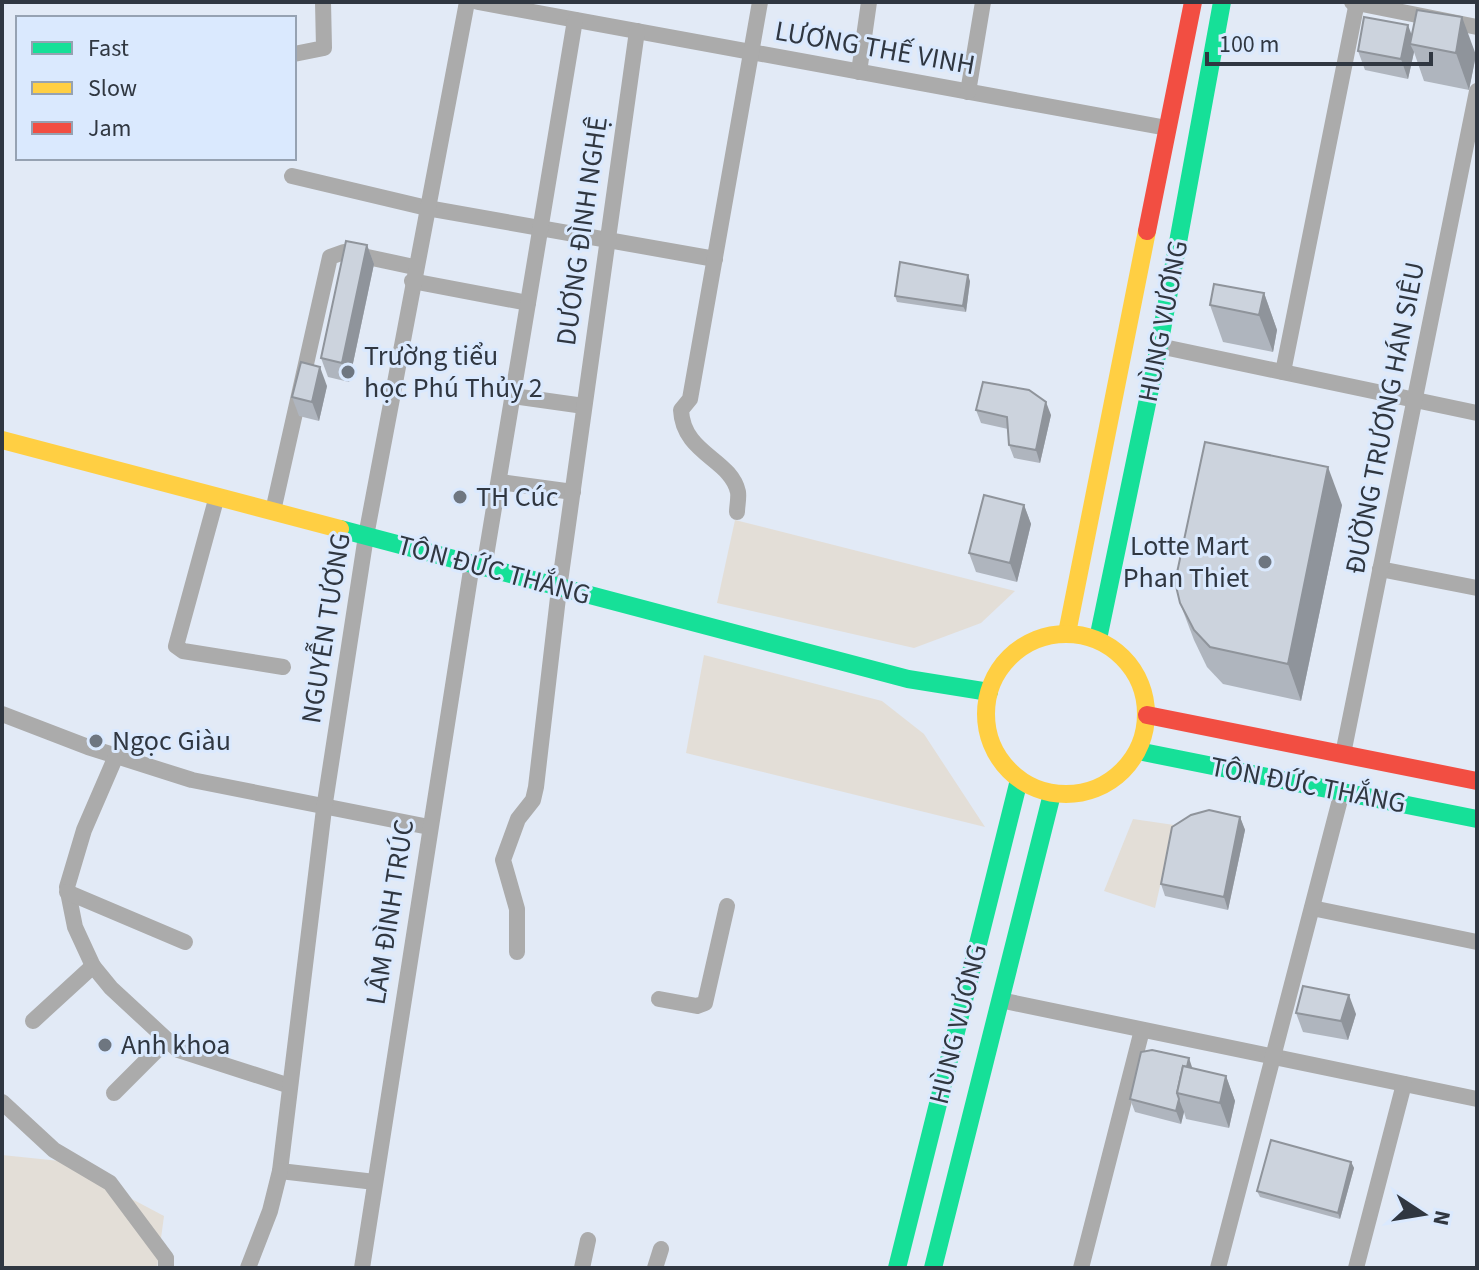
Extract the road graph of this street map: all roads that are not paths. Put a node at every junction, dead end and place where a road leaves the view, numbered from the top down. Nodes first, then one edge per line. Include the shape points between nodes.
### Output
1 (323, 2) edge
2 (467, 2) edge
3 (478, 2) edge
4 (760, 2) edge
5 (869, 2) edge
6 (983, 2) edge
7 (1193, 2) edge
8 (1222, 2) edge
9 (1356, 2) edge
10 (575, 20) junction
11 (1477, 27) edge
12 (637, 31) junction
13 (751, 52) junction
14 (296, 54) edge
15 (859, 72) junction
16 (1477, 91) edge
17 (968, 92) junction
18 (1167, 128) junction
19 (292, 176) dead end
20 (427, 208) junction
21 (541, 228) junction
22 (606, 241) junction
23 (715, 259) junction
24 (413, 274) junction
25 (528, 303) junction
26 (1159, 346) junction
27 (1283, 372) junction
28 (513, 396) junction
29 (1415, 400) junction
30 (584, 406) junction
31 (1477, 413) edge
32 (2, 440) edge
33 (500, 482) junction
34 (573, 492) junction
35 (217, 496) junction
36 (273, 511) junction
37 (737, 512) dead end
38 (366, 536) junction
39 (478, 566) junction
40 (1380, 569) junction
41 (1477, 588) edge
42 (559, 589) junction
43 (1067, 633) junction
44 (1098, 639) junction
45 (283, 667) dead end
46 (989, 692) junction
47 (2, 714) edge
48 (1147, 715) junction
49 (1138, 751) junction
50 (1343, 754) junction
51 (116, 756) junction
52 (1019, 780) junction
53 (1477, 781) edge
54 (1342, 792) junction
55 (1052, 794) junction
56 (324, 809) junction
57 (1477, 819) edge
58 (429, 827) junction
59 (67, 892) junction
60 (727, 906) dead end
61 (1312, 908) junction
62 (185, 942) dead end
63 (1477, 942) edge
64 (517, 952) dead end
65 (93, 966) junction
66 (659, 999) dead end
67 (1000, 1000) junction
68 (33, 1021) dead end
69 (1142, 1030) junction
70 (166, 1041) junction
71 (1273, 1056) junction
72 (1404, 1084) junction
73 (290, 1086) junction
74 (114, 1093) dead end
75 (1477, 1099) edge
76 (2, 1102) edge
77 (280, 1171) junction
78 (375, 1182) junction
79 (588, 1240) dead end
80 (661, 1249) dead end
81 (166, 1268) edge
82 (248, 1268) edge
83 (362, 1268) edge
84 (582, 1268) edge
85 (655, 1268) edge
86 (897, 1268) edge
87 (933, 1268) edge
88 (1081, 1268) edge
89 (1218, 1268) edge
90 (1356, 1268) edge

1 - 14 street via 324,48
2 - 20 street, NGUYỄN TƯƠNG
3 - 10 street, LƯƠNG THẾ VINH
4 - 13 street
5 - 15 street
6 - 17 street
7 - 18 main road, HÙNG VƯƠNG
8 - 26 main road, HÙNG VƯƠNG
9 - 11 street
9 - 27 street
10 - 12 street, LƯƠNG THẾ VINH
10 - 21 street, LÂM ĐÌNH TRÚC
12 - 13 street, LƯƠNG THẾ VINH
12 - 22 street, DƯƠNG ĐÌNH NGHỆ
13 - 15 street, LƯƠNG THẾ VINH
13 - 23 street
15 - 17 street, LƯƠNG THẾ VINH
16 - 29 street, ĐƯỜNG TRƯƠNG HÁN SIÊU
17 - 18 street, LƯƠNG THẾ VINH
18 - 43 main road, HÙNG VƯƠNG
19 - 20 street
20 - 21 street
20 - 24 street, NGUYỄN TƯƠNG
21 - 22 street
21 - 25 street, LÂM ĐÌNH TRÚC
22 - 23 street
22 - 30 street, DƯƠNG ĐÌNH NGHỆ
23 - 37 street via 681,423 738,491
24 - 25 street
24 - 36 street via 344,252 330,257
24 - 38 street, NGUYỄN TƯƠNG
25 - 28 street, LÂM ĐÌNH TRÚC
26 - 27 street
26 - 44 main road, HÙNG VƯƠNG
27 - 29 street
28 - 30 street
28 - 33 street, LÂM ĐÌNH TRÚC
29 - 31 street
29 - 40 street, ĐƯỜNG TRƯƠNG HÁN SIÊU
30 - 34 street, DƯƠNG ĐÌNH NGHỆ
32 - 35 main road, TÔN ĐỨC THẮNG
33 - 34 street
33 - 39 street, LÂM ĐÌNH TRÚC
34 - 42 street, DƯƠNG ĐÌNH NGHỆ
35 - 36 main road, TÔN ĐỨC THẮNG
35 - 45 street via 176,646
36 - 38 main road, TÔN ĐỨC THẮNG
38 - 39 main road, TÔN ĐỨC THẮNG
38 - 56 street, NGUYỄN TƯƠNG
39 - 42 main road, TÔN ĐỨC THẮNG
39 - 58 street, LÂM ĐÌNH TRÚC
40 - 41 street
40 - 50 street, ĐƯỜNG TRƯƠNG HÁN SIÊU
42 - 46 main road, TÔN ĐỨC THẮNG via 908,679
42 - 64 street, DƯƠNG ĐÌNH NGHỆ via 536,787 503,860 517,909
43 - 44 main road
43 - 46 main road via 1041,637 1018,649 1000,668
44 - 48 main road via 1134,670
46 - 52 main road via 990,741
47 - 51 street
48 - 49 main road
48 - 50 main road, TÔN ĐỨC THẮNG
49 - 54 main road, TÔN ĐỨC THẮNG
49 - 55 main road via 1127,768 1102,786 1073,795
50 - 53 main road, TÔN ĐỨC THẮNG
51 - 56 street via 192,780
51 - 59 street via 84,830
52 - 55 main road
52 - 86 main road, HÙNG VƯƠNG
54 - 57 main road, TÔN ĐỨC THẮNG
54 - 61 street
55 - 67 main road, HÙNG VƯƠNG
56 - 58 street
56 - 73 street, NGUYỄN TƯƠNG
58 - 78 street, LÂM ĐÌNH TRÚC
59 - 62 street
59 - 65 street via 75,927
60 - 66 street via 705,1003
61 - 63 street
61 - 71 street
65 - 68 street
65 - 70 street
67 - 69 street
67 - 87 main road, HÙNG VƯƠNG
69 - 71 street
69 - 88 street
70 - 73 street via 191,1055
70 - 74 street
71 - 72 street
71 - 89 street
72 - 75 street
72 - 90 street
73 - 77 street, NGUYỄN TƯƠNG
76 - 81 street via 54,1150 110,1183 166,1258
77 - 78 street
77 - 82 street, NGUYỄN TƯƠNG
78 - 83 street, LÂM ĐÌNH TRÚC
79 - 84 street
80 - 85 street

